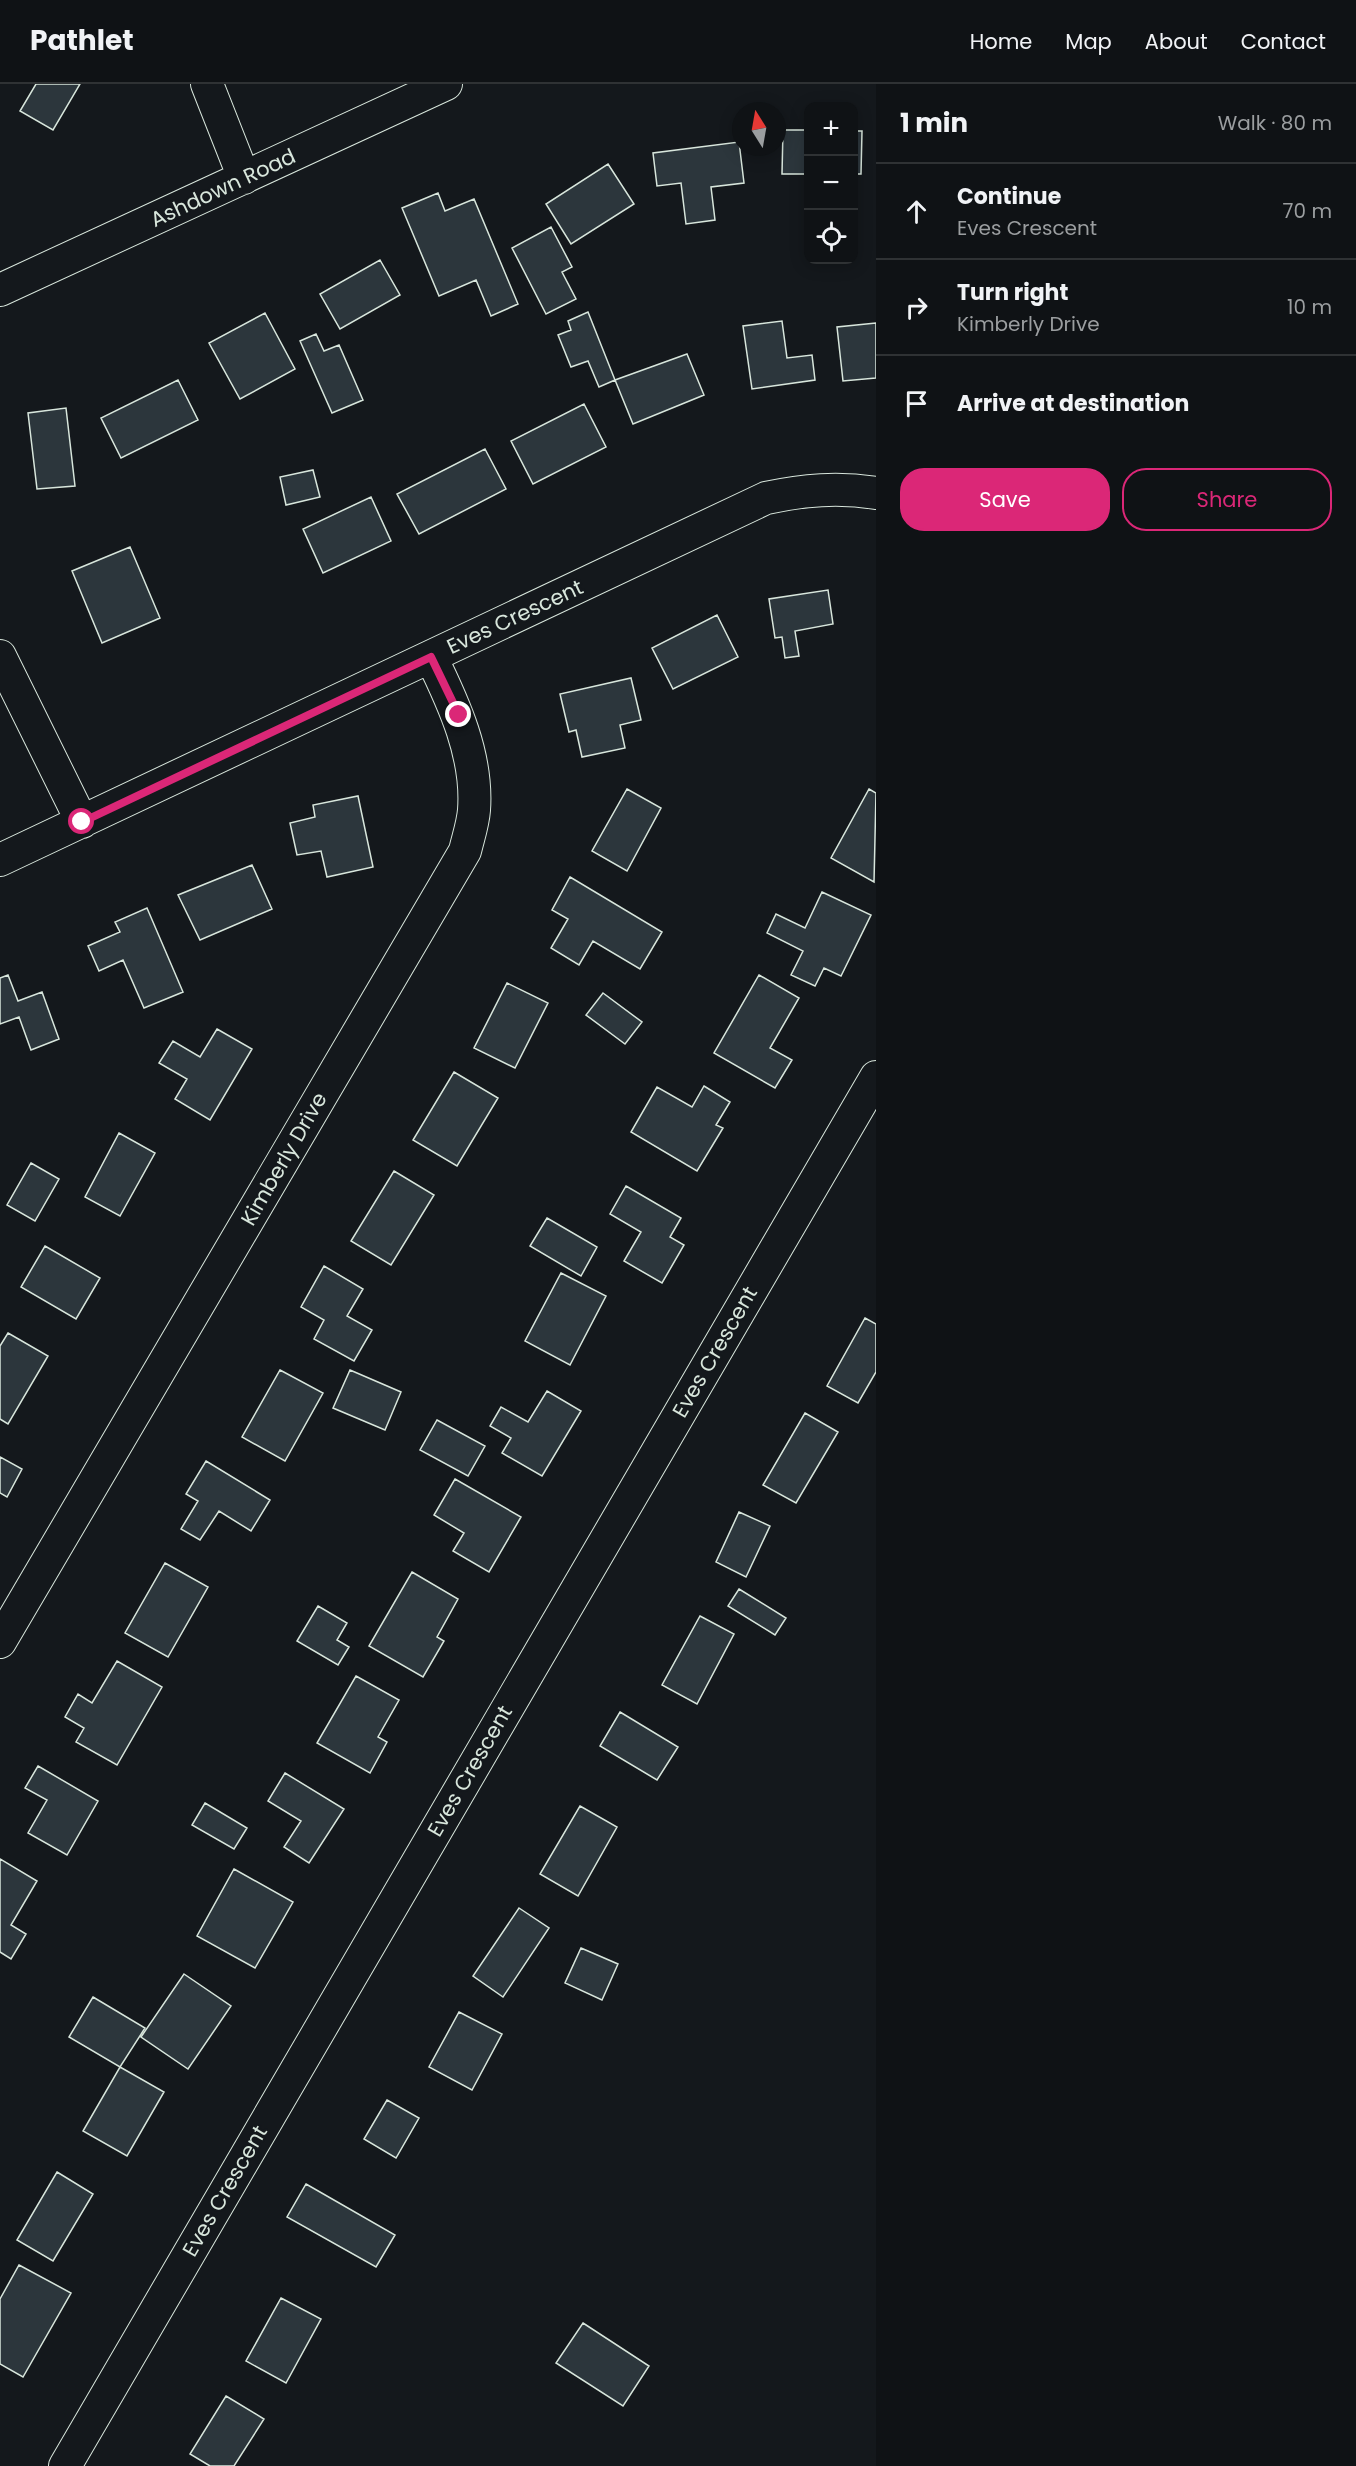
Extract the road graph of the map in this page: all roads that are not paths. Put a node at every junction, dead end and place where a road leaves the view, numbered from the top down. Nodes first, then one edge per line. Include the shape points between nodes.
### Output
1 (207, 84) edge
2 (446, 84) edge
3 (244, 178) junction
4 (0, 290) edge
5 (876, 493) edge
6 (0, 656) edge
7 (431, 657) junction
8 (82, 822) junction
9 (0, 860) edge
10 (876, 1077) edge
11 (0, 1642) edge
12 (65, 2466) edge

1 - 3 street
2 - 3 street, Ashdown Road
3 - 4 street, Ashdown Road
5 - 7 street, Eves Crescent via 848,488 808,489 766,498
6 - 8 street
7 - 8 street, Eves Crescent
7 - 11 street, Kimberly Drive via 459,715 473,778 474,812 465,851
8 - 9 street, Eves Crescent
10 - 12 street, Eves Crescent

